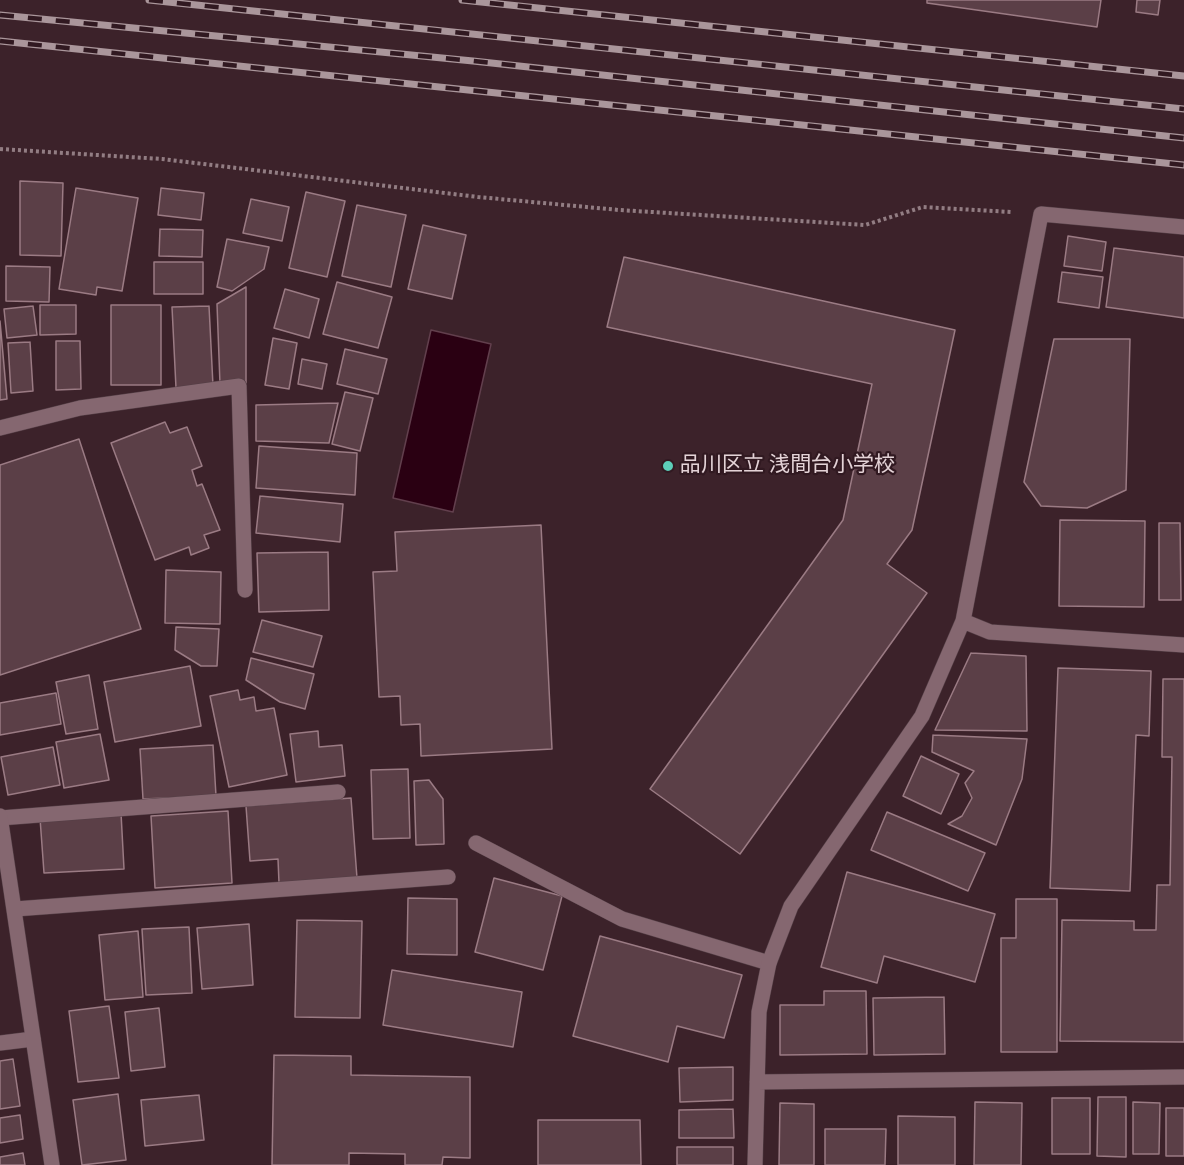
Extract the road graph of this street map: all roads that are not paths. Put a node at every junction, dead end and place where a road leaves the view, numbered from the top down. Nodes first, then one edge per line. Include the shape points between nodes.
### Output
1 (1184, 227) edge
2 (0, 428) edge
3 (245, 590) dead end
4 (963, 621) junction
5 (1184, 645) edge
6 (338, 792) dead end
7 (0, 817) edge
8 (476, 843) dead end
9 (448, 877) dead end
10 (15, 909) junction
11 (769, 963) junction
12 (33, 1039) junction
13 (0, 1043) edge
14 (1184, 1077) edge
15 (757, 1082) junction
16 (52, 1165) edge
17 (755, 1165) edge

1 - 4 street via 1041,214
2 - 3 street via 80,408 239,386
4 - 5 street via 990,632
4 - 11 street via 922,716 791,906
6 - 7 street
7 - 10 street
8 - 11 street via 622,919
9 - 10 street
10 - 12 street
11 - 15 street via 759,1012
12 - 13 street
12 - 16 street
14 - 15 street
15 - 17 street

